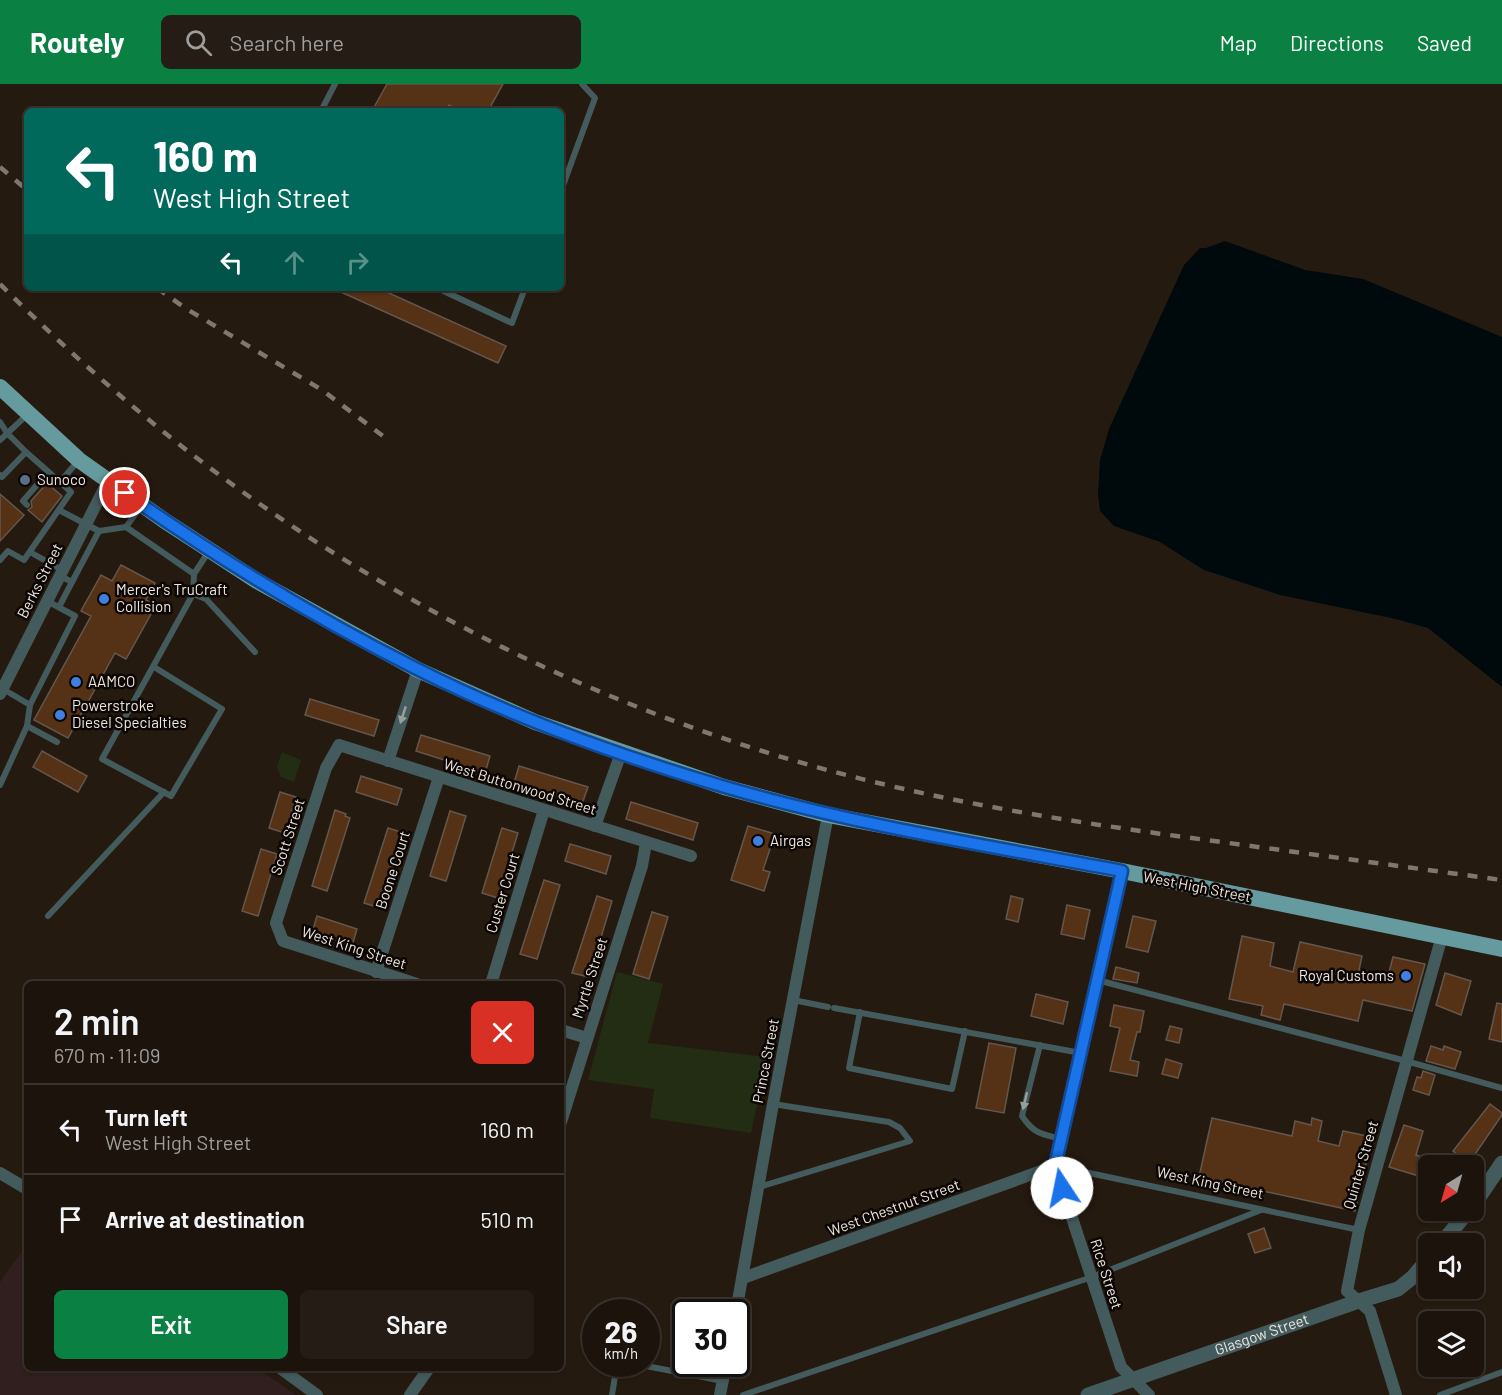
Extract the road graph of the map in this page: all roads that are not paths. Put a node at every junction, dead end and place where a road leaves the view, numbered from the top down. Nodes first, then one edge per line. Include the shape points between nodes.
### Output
1 (335, 84) edge
2 (582, 84) edge
3 (323, 108) edge
4 (564, 183) edge
5 (444, 291) edge
6 (524, 291) edge
7 (2, 394) edge
8 (28, 413) junction
9 (0, 422) edge
10 (7, 433) junction
11 (0, 440) edge
12 (26, 452) junction
13 (79, 460) junction
14 (48, 472) junction
15 (0, 475) edge
16 (108, 481) junction
17 (60, 482) junction
18 (27, 505) dead end
19 (142, 505) junction
20 (56, 511) junction
21 (86, 525) junction
22 (126, 527) junction
23 (99, 531) junction
24 (210, 551) junction
25 (30, 552) junction
26 (0, 560) edge
27 (61, 573) junction
28 (194, 574) junction
29 (72, 582) junction
30 (193, 594) junction
31 (47, 601) junction
32 (59, 607) junction
33 (255, 652) dead end
34 (154, 667) junction
35 (418, 670) junction
36 (1, 692) edge
37 (30, 705) junction
38 (27, 726) junction
39 (57, 742) dead end
40 (339, 745) joint
41 (621, 753) junction
42 (388, 761) junction
43 (439, 777) junction
44 (0, 786) edge
45 (165, 792) junction
46 (544, 810) junction
47 (828, 815) junction
48 (595, 826) junction
49 (646, 843) junction
50 (691, 856) dead end
51 (1122, 871) junction
52 (48, 916) dead end
53 (1442, 936) junction
54 (283, 941) joint
55 (1502, 949) edge
56 (376, 972) junction
57 (1097, 980) junction
58 (407, 981) edge
59 (492, 981) edge
60 (793, 1000) junction
61 (860, 1012) junction
62 (564, 1031) edge
63 (965, 1031) junction
64 (587, 1038) junction
65 (1040, 1045) junction
66 (1081, 1053) junction
67 (1407, 1061) junction
68 (1502, 1088) edge
69 (773, 1104) junction
70 (564, 1112) edge
71 (1061, 1139) junction
72 (1502, 1163) edge
73 (1055, 1166) junction
74 (0, 1173) edge
75 (24, 1187) edge
76 (759, 1187) junction
77 (1484, 1190) edge
78 (1261, 1209) junction
79 (1460, 1221) edge
80 (1359, 1230) junction
81 (1450, 1233) edge
82 (1418, 1271) edge
83 (1092, 1277) junction
84 (743, 1278) junction
85 (739, 1299) edge
86 (1359, 1301) junction
87 (660, 1369) edge
88 (284, 1371) edge
89 (427, 1371) edge
90 (1502, 1372) edge
91 (615, 1377) edge
92 (724, 1377) edge
93 (1132, 1379) junction
94 (723, 1381) junction
95 (317, 1395) edge
96 (410, 1395) edge
97 (612, 1395) edge
98 (720, 1395) edge
99 (743, 1395) edge
100 (1088, 1395) edge
101 (1149, 1395) edge
102 (1396, 1395) edge
103 (1440, 1395) edge

1 - 3 lane
2 - 4 lane via 595,98
5 - 6 lane via 512,322
7 - 8 main road, West High Street
8 - 10 lane
8 - 13 main road, West High Street
9 - 10 lane
10 - 11 lane
10 - 12 lane
12 - 14 lane
12 - 15 lane
13 - 16 main road, West High Street
13 - 17 lane
14 - 17 lane
14 - 18 lane via 33,494 23,501
16 - 19 main road, West High Street
16 - 21 street, Berks Street
17 - 20 lane via 71,492
19 - 22 lane
19 - 24 main road, West High Street
20 - 21 lane
20 - 25 lane
21 - 23 lane
21 - 27 street, Berks Street
22 - 23 lane
22 - 28 lane
23 - 29 lane
24 - 28 lane
24 - 35 main road, West High Street via 257,582
25 - 26 lane via 24,560 8,551
25 - 27 lane
27 - 29 lane
27 - 31 street, Berks Street
28 - 30 lane
29 - 32 lane
30 - 33 lane via 206,599
30 - 34 lane
31 - 32 lane
31 - 36 street, Berks Street
32 - 37 lane via 75,616
34 - 45 lane via 102,759
34 - 45 lane via 222,709 171,796
35 - 41 main road, West High Street via 535,722
35 -> 42 street
36 - 37 lane
37 - 38 lane
38 - 39 lane
38 - 44 lane
40 - 42 street, West Buttonwood Street
40 - 54 street, Scott Street via 326,768 276,923
41 - 47 main road, West High Street via 724,787
41 - 48 street
42 - 43 street, West Buttonwood Street
43 - 46 street, West Buttonwood Street
43 - 56 street, Boone Court
45 - 52 lane
46 - 48 street, West Buttonwood Street
46 - 59 street, Custer Court
47 - 51 main road, West High Street
47 - 60 street, Prince Street
48 - 49 street, West Buttonwood Street
49 - 50 street, West Buttonwood Street
49 - 64 street, Myrtle Street
51 - 53 main road, West High Street
51 - 57 street
53 - 55 main road, West High Street
53 - 67 street, Quinter Street
54 - 56 street, West King Street
56 - 58 street, West King Street
57 - 66 street
57 - 67 lane
60 - 61 lane
60 - 69 street, Prince Street
61 - 63 lane
61 - 63 lane via 849,1068 952,1089
62 - 64 street
63 - 65 lane
64 - 70 street, Myrtle Street
65 - 66 lane
65 -> 71 lane via 1022,1116 1038,1133
66 - 71 street
67 - 68 lane
67 - 80 street, Quinter Street
69 - 76 street, Prince Street
69 - 76 lane via 888,1122 900,1128 910,1141
71 - 73 street
72 - 77 street
73 - 78 lane, West King Street
73 - 83 street, Rice Street
73 - 84 street, West Chestnut Street
74 - 75 street
76 - 84 street, Prince Street
78 - 80 lane, West King Street
78 - 83 lane
79 - 81 street
80 - 86 street, Quinter Street via 1347,1291
82 - 86 street, Glasgow Street via 1398,1289
83 - 93 street, Rice Street via 1121,1367
83 - 99 lane
84 - 85 street, Prince Street
86 - 93 street, Glasgow Street
86 - 102 street, Quinter Street via 1370,1311
87 - 94 lane
88 - 95 street
89 - 96 street
90 - 103 lane
91 - 97 lane
92 - 94 street
93 - 100 street, Glasgow Street
93 - 101 street, Rice Street
94 - 98 street

